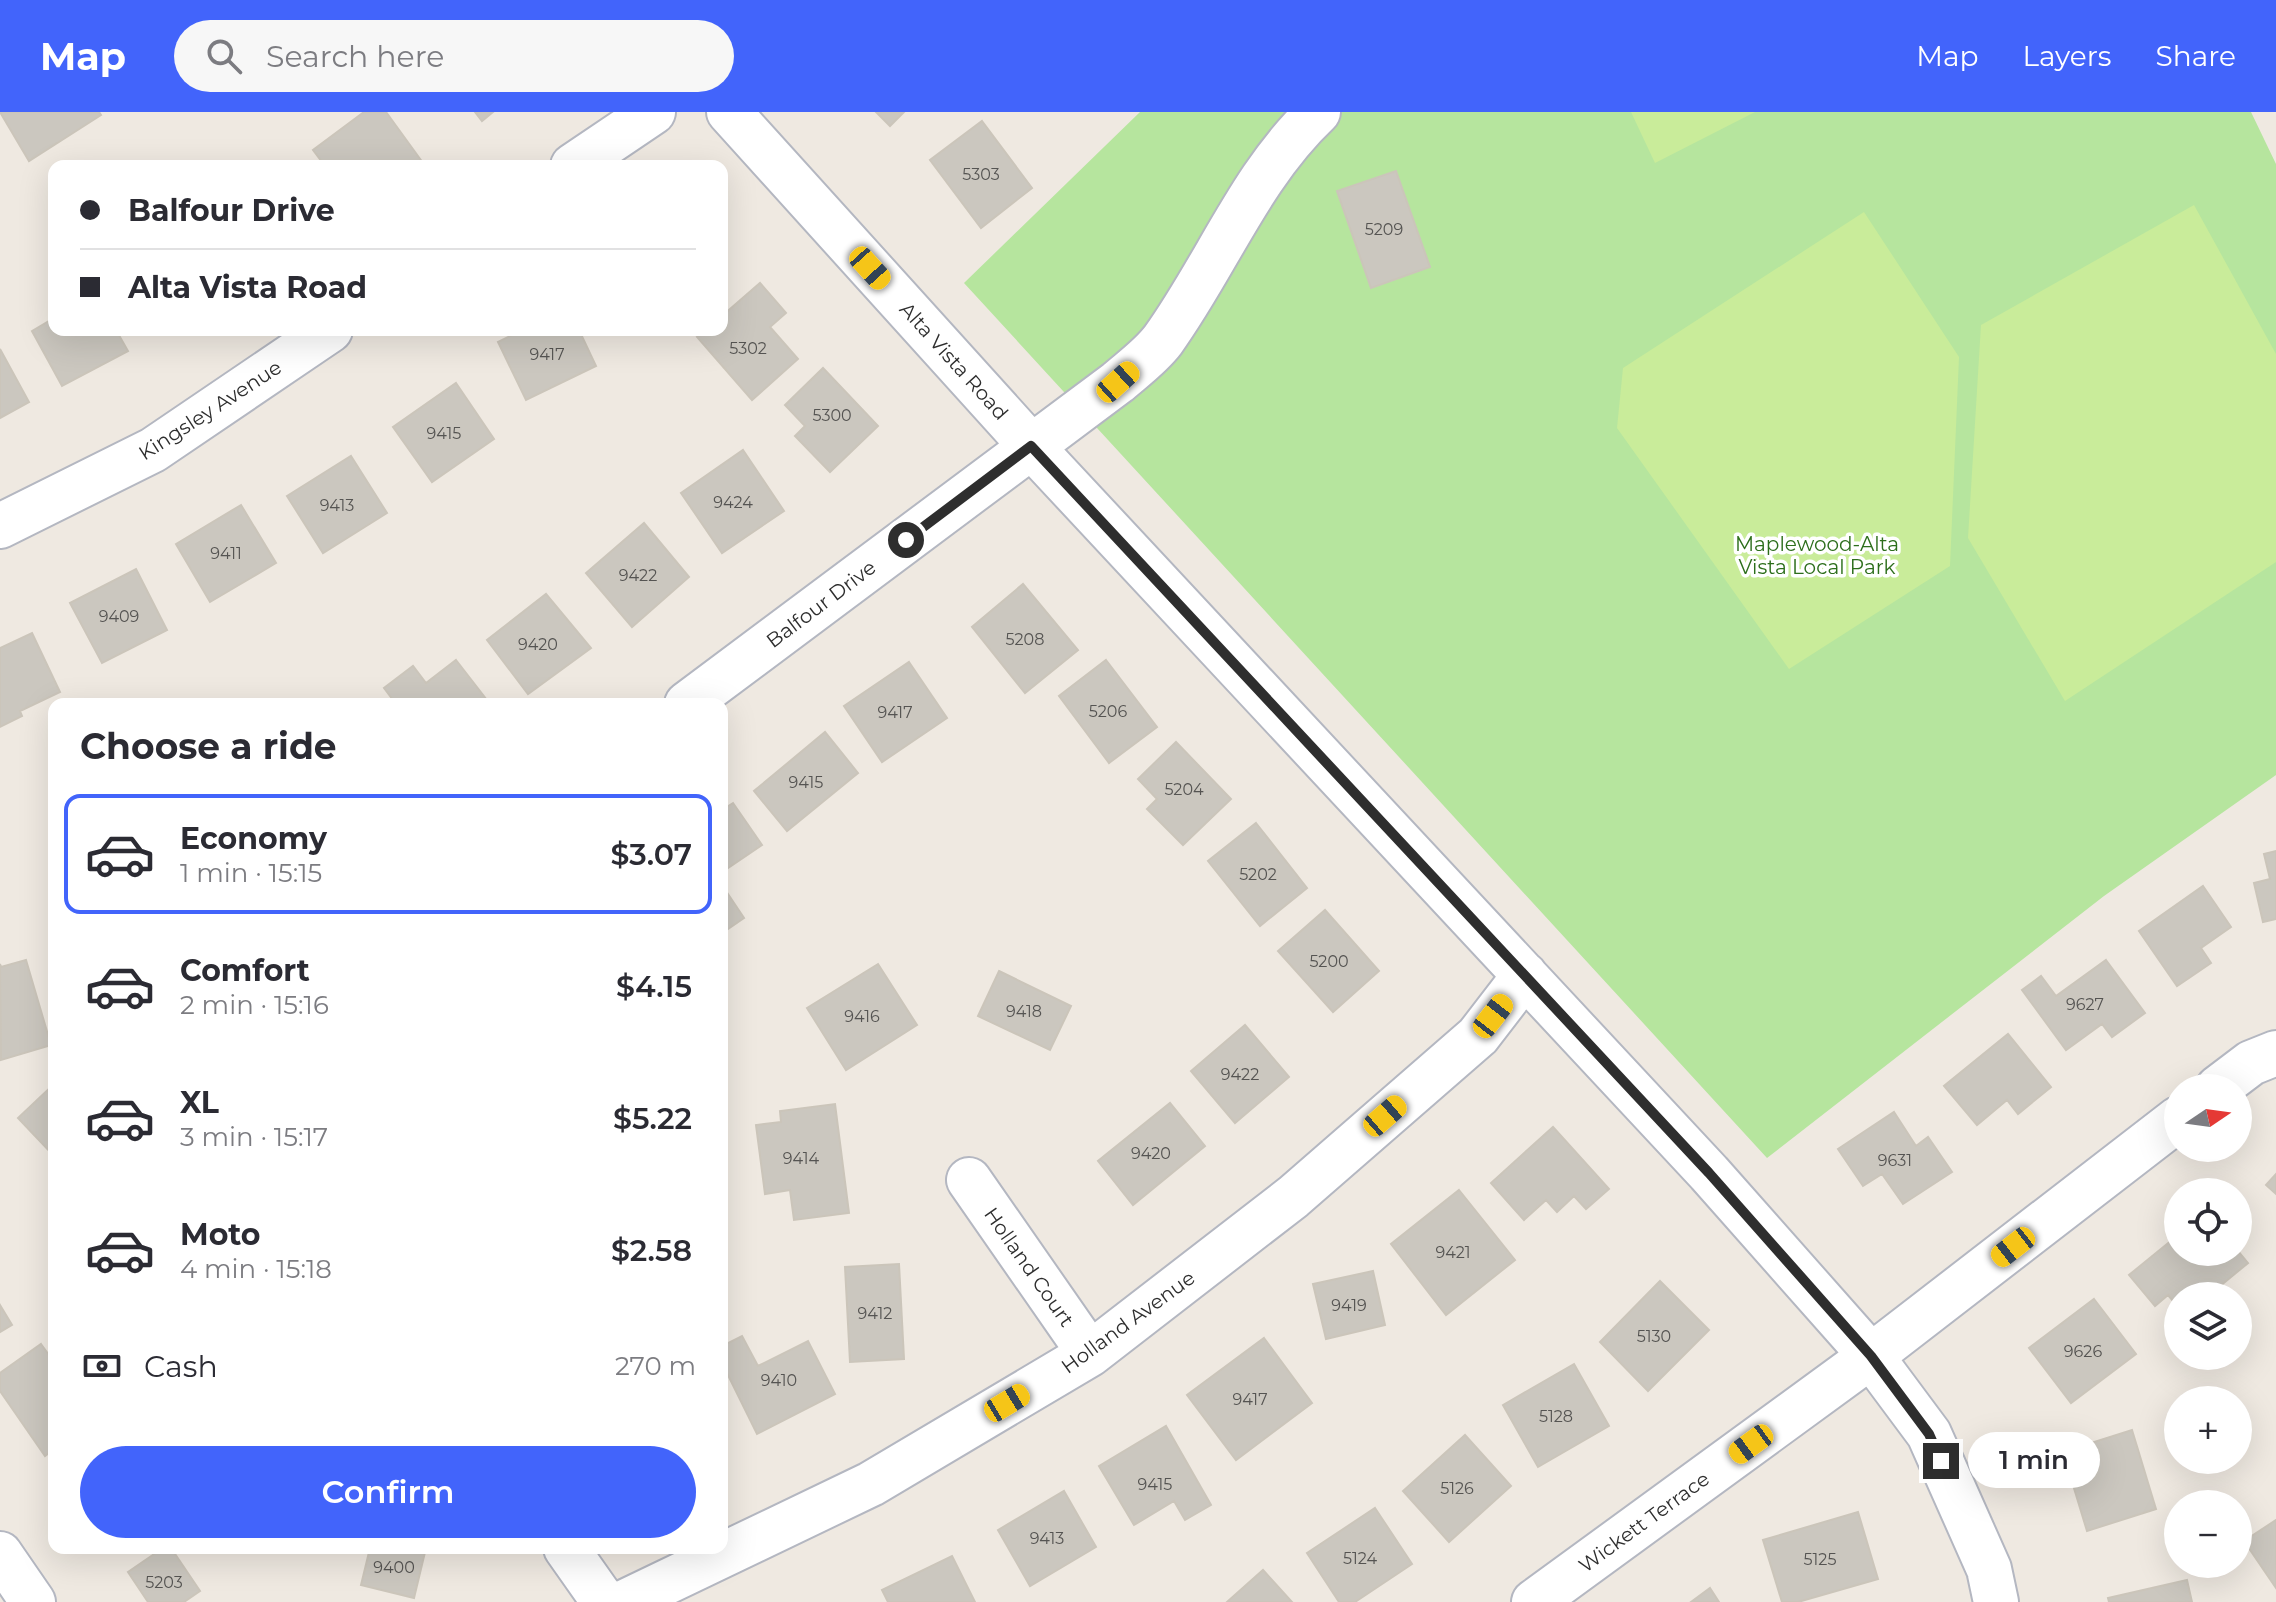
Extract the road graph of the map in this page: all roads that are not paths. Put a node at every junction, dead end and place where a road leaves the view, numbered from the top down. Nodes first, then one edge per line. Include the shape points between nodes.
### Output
1 (653, 112) edge
2 (729, 112) edge
3 (1318, 112) edge
4 (582, 160) edge
5 (321, 336) edge
6 (1031, 446) junction
7 (0, 526) edge
8 (695, 698) edge
9 (1525, 975) junction
10 (2276, 1053) edge
11 (2236, 1074) edge
12 (2164, 1130) edge
13 (969, 1180) dead end
14 (1090, 1354) junction
15 (1871, 1356) junction
16 (728, 1553) edge
17 (0, 1554) edge
18 (570, 1554) edge
19 (725, 1554) edge
20 (33, 1602) edge
21 (604, 1602) edge
22 (625, 1602) edge
23 (1534, 1602) edge
24 (1996, 1602) edge

1 - 4 street
2 - 6 street, Alta Vista Road
3 - 6 street, Balfour Drive via 1272,164 1161,342 1118,382
5 - 7 street, Kingsley Avenue via 153,450
6 - 8 street, Balfour Drive
6 - 9 street, Alta Vista Road
9 - 14 street, Holland Avenue via 1478,1036 1293,1197
9 - 15 street, Alta Vista Road
10 - 11 street
12 - 15 street, Wickett Terrace
13 - 14 street, Holland Court
14 - 16 street, Holland Avenue via 871,1484
15 - 23 street, Wickett Terrace
15 - 24 street, Alta Vista Road via 1929,1434 1989,1569
17 - 20 street
18 - 21 street
19 - 22 street, Holland Avenue

